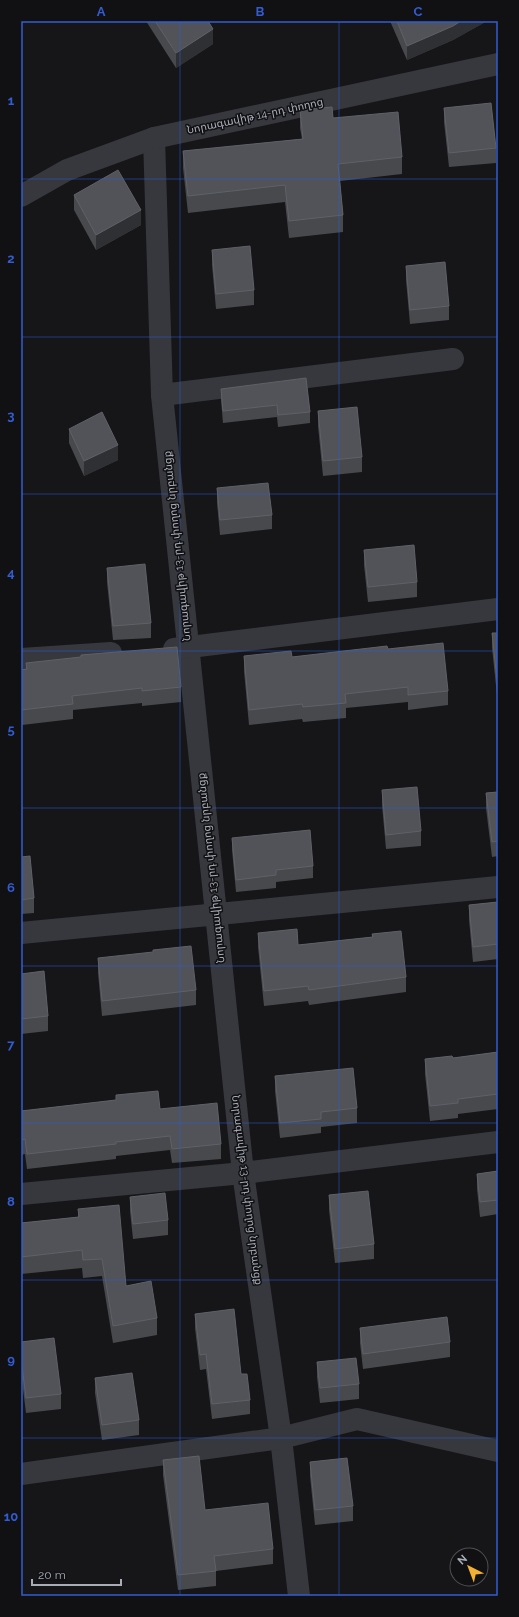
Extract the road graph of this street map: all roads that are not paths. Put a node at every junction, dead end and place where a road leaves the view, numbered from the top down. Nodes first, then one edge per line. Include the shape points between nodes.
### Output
1 (498, 64) edge
2 (154, 138) junction
3 (21, 196) edge
4 (453, 359) dead end
5 (162, 395) junction
6 (498, 609) edge
7 (188, 648) junction
8 (156, 650) edge
9 (132, 652) edge
10 (21, 659) edge
11 (498, 887) edge
12 (217, 915) junction
13 (21, 933) edge
14 (498, 1142) edge
15 (243, 1173) junction
16 (21, 1194) edge
17 (281, 1438) junction
18 (498, 1451) edge
19 (21, 1474) edge
20 (299, 1596) edge

1 - 2 street, Նորագավիթ 14-րդ փողոց
2 - 3 street, Նորագավիթ 14-րդ փողոց via 67,170
2 - 5 street, Նորագավիթ 13-րդ փողոց նրբանցք
4 - 5 street
5 - 7 street, Նորագավիթ 13-րդ փողոց նրբանցք
6 - 7 street
7 - 8 street
7 - 12 street, Նորագավիթ 13-րդ փողոց նրբանցք
9 - 10 street
11 - 12 street
12 - 13 street
12 - 15 street, Նորագավիթ 13-րդ փողոց նրբանցք
14 - 15 street
15 - 16 street
15 - 17 street, Նորագավիթ 13-րդ փողոց նրբանցք
17 - 18 street via 357,1418
17 - 19 street
17 - 20 street, Նորագավիթ 13-րդ փողոց նրբանցք

